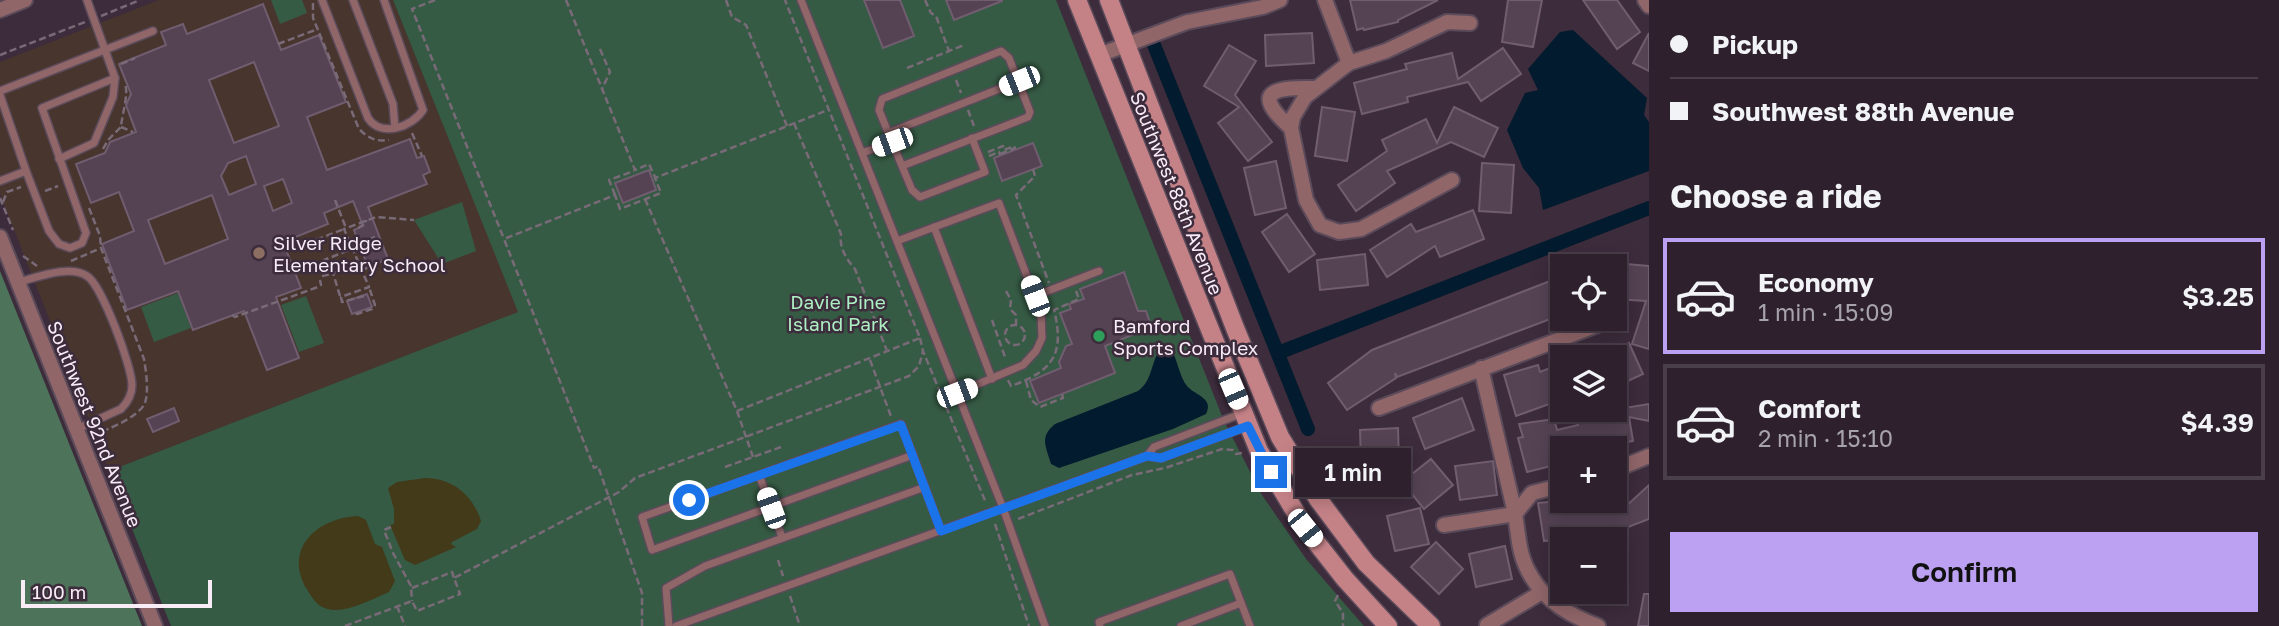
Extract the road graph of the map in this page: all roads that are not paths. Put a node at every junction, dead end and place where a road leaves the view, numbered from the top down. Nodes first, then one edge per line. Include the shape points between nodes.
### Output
1 (25, 0) edge
2 (87, 0) edge
3 (322, 0) edge
4 (353, 0) edge
5 (384, 0) edge
6 (801, 0) edge
7 (1077, 0) edge
8 (1110, 0) edge
9 (1280, 0) edge
10 (1325, 0) edge
11 (1645, 0) edge
12 (1649, 6) edge
13 (0, 10) edge
14 (1470, 23) dead end
15 (153, 31) dead end
16 (1127, 44) junction
17 (105, 51) junction
18 (1099, 55) junction
19 (1349, 63) junction
20 (115, 78) junction
21 (1019, 81) junction
22 (1315, 88) junction
23 (0, 93) edge
24 (395, 128) junction
25 (1291, 128) junction
26 (888, 133) junction
27 (972, 138) junction
28 (892, 142) junction
29 (862, 153) junction
30 (59, 159) junction
31 (902, 166) junction
32 (26, 171) junction
33 (1452, 180) dead end
34 (0, 181) edge
35 (934, 227) junction
36 (0, 237) edge
37 (897, 241) junction
38 (1099, 271) dead end
39 (18, 282) junction
40 (1035, 296) junction
41 (1581, 331) edge
42 (1481, 368) junction
43 (992, 379) junction
44 (957, 393) junction
45 (1379, 408) dead end
46 (1246, 419) junction
47 (76, 429) junction
48 (913, 455) junction
49 (1147, 456) junction
50 (1649, 456) edge
51 (1627, 465) edge
52 (759, 475) junction
53 (925, 487) junction
54 (1550, 488) edge
55 (771, 508) junction
56 (1003, 509) junction
57 (1515, 514) junction
58 (1444, 525) dead end
59 (941, 531) junction
60 (782, 537) junction
61 (1542, 592) junction
62 (1241, 603) junction
63 (1487, 625) edge
64 (155, 626) edge
65 (669, 626) edge
66 (676, 626) edge
67 (1045, 626) edge
68 (1100, 626) edge
69 (1181, 626) edge
70 (1250, 626) edge
71 (1388, 626) edge
72 (1431, 626) edge
73 (1598, 626) edge

1 - 13 street
2 - 17 lane
3 - 24 lane via 368,118 378,128
4 - 24 lane via 393,104
5 - 24 lane via 423,110 417,120
6 - 29 lane
7 - 18 main road, Southwest 88th Avenue
8 - 16 main road, Southwest 88th Avenue
9 - 16 street via 1187,22
10 - 19 street
11 - 12 street
14 - 19 street via 1447,22
15 - 17 lane
16 - 18 street
16 - 72 main road, Southwest 88th Avenue via 1275,425 1318,499 1366,563
17 - 20 lane
17 - 23 lane
18 - 46 main road, Southwest 88th Avenue
19 - 22 street
20 - 30 lane via 114,97 94,142
20 - 30 lane via 42,108
21 - 26 lane
21 - 26 lane via 1001,51 881,99 879,110
21 - 27 lane via 1028,117
22 - 25 street via 1298,106
22 - 25 street via 1286,87 1270,95 1274,111
23 - 32 lane
25 - 33 street via 1306,200 1320,225 1339,232 1361,229
26 - 28 lane
27 - 31 lane
27 - 31 lane via 985,172 920,197
28 - 29 lane
28 - 31 lane
29 - 37 lane
30 - 32 lane via 86,233 82,243 70,248 59,244 49,231
32 - 34 lane
35 - 37 lane
35 - 40 lane via 999,202
35 - 43 lane
36 - 39 street, Southwest 92nd Avenue
37 - 44 lane
38 - 40 lane
39 - 47 street, Southwest 92nd Avenue
39 - 47 lane via 77,272 94,283 104,302 130,370 132,391 121,408
40 - 43 lane via 1043,321 1040,345 1023,365
41 - 42 street
42 - 45 street
42 - 57 street
43 - 44 lane
44 - 56 lane
46 - 49 lane via 1154,447
46 - 49 lane via 1161,458
46 - 71 main road, Southwest 88th Avenue via 1295,513
47 - 64 street, Southwest 92nd Avenue
48 - 52 lane via 901,425
48 - 53 lane
48 - 55 lane
49 - 56 lane
50 - 51 street
52 - 55 lane
52 - 55 lane via 642,517 652,550
53 - 59 lane
53 - 60 lane
54 - 57 street via 1532,493
55 - 60 lane
56 - 59 lane
56 - 67 lane
57 - 58 street
57 - 61 street via 1517,541
59 - 66 lane
60 - 65 lane via 705,566 666,588
61 - 63 street
61 - 73 street via 1570,615
62 - 68 lane via 1230,573 1099,622
62 - 69 lane
62 - 70 lane

